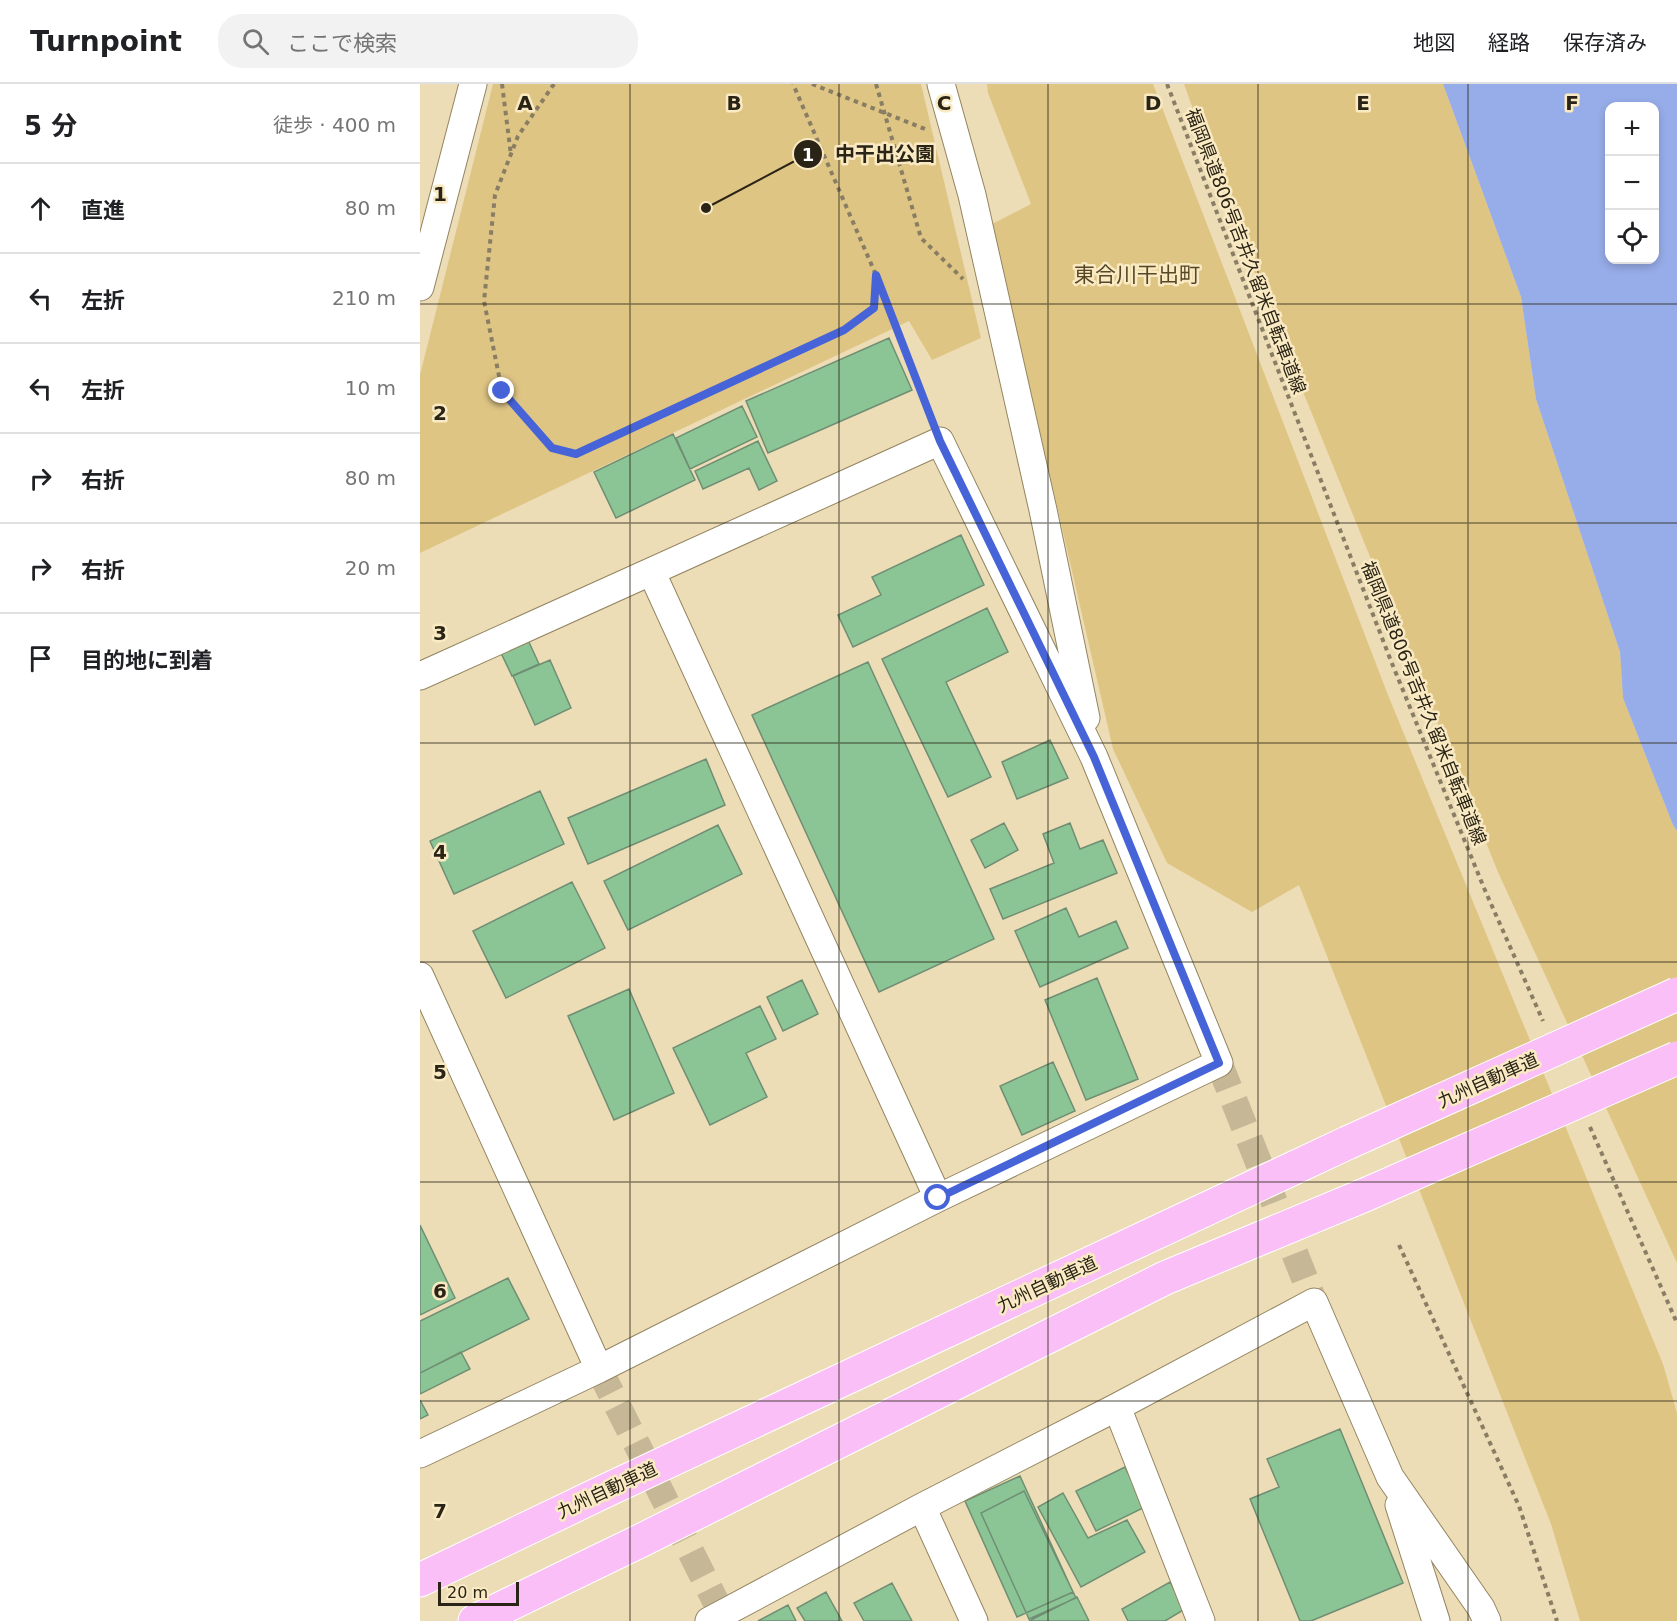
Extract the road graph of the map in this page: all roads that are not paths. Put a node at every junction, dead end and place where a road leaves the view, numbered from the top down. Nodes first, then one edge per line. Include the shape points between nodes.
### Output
1 (472, 84) edge
2 (942, 84) edge
3 (958, 84) edge
4 (958, 142) junction
5 (420, 287) edge
6 (652, 573) junction
7 (420, 676) edge
8 (1094, 757) junction
9 (420, 976) edge
10 (1677, 994) edge
11 (1677, 1058) edge
12 (938, 1198) junction
13 (599, 1369) junction
14 (1117, 1407) junction
15 (420, 1454) edge
16 (1390, 1477) junction
17 (922, 1507) junction
18 (420, 1580) edge
19 (719, 1619) edge
20 (475, 1621) edge
21 (974, 1621) edge
22 (1201, 1621) edge
23 (1436, 1621) edge
24 (1487, 1621) edge

1 - 5 street
2 - 4 street
3 - 4 street
4 - 8 street via 1043,510
6 - 7 street
6 - 8 street via 940,441
6 - 12 street
8 - 12 street via 1219,1063
9 - 13 street
10 - 18 highway, 九州自動車道, bridge via 1347,1143
11 - 20 highway, bridge via 1165,1278
12 - 13 street
13 - 15 street
14 - 16 street via 1314,1302
14 - 17 street
14 - 22 street
16 - 23 street
16 - 24 street
17 - 19 street
17 - 21 street

